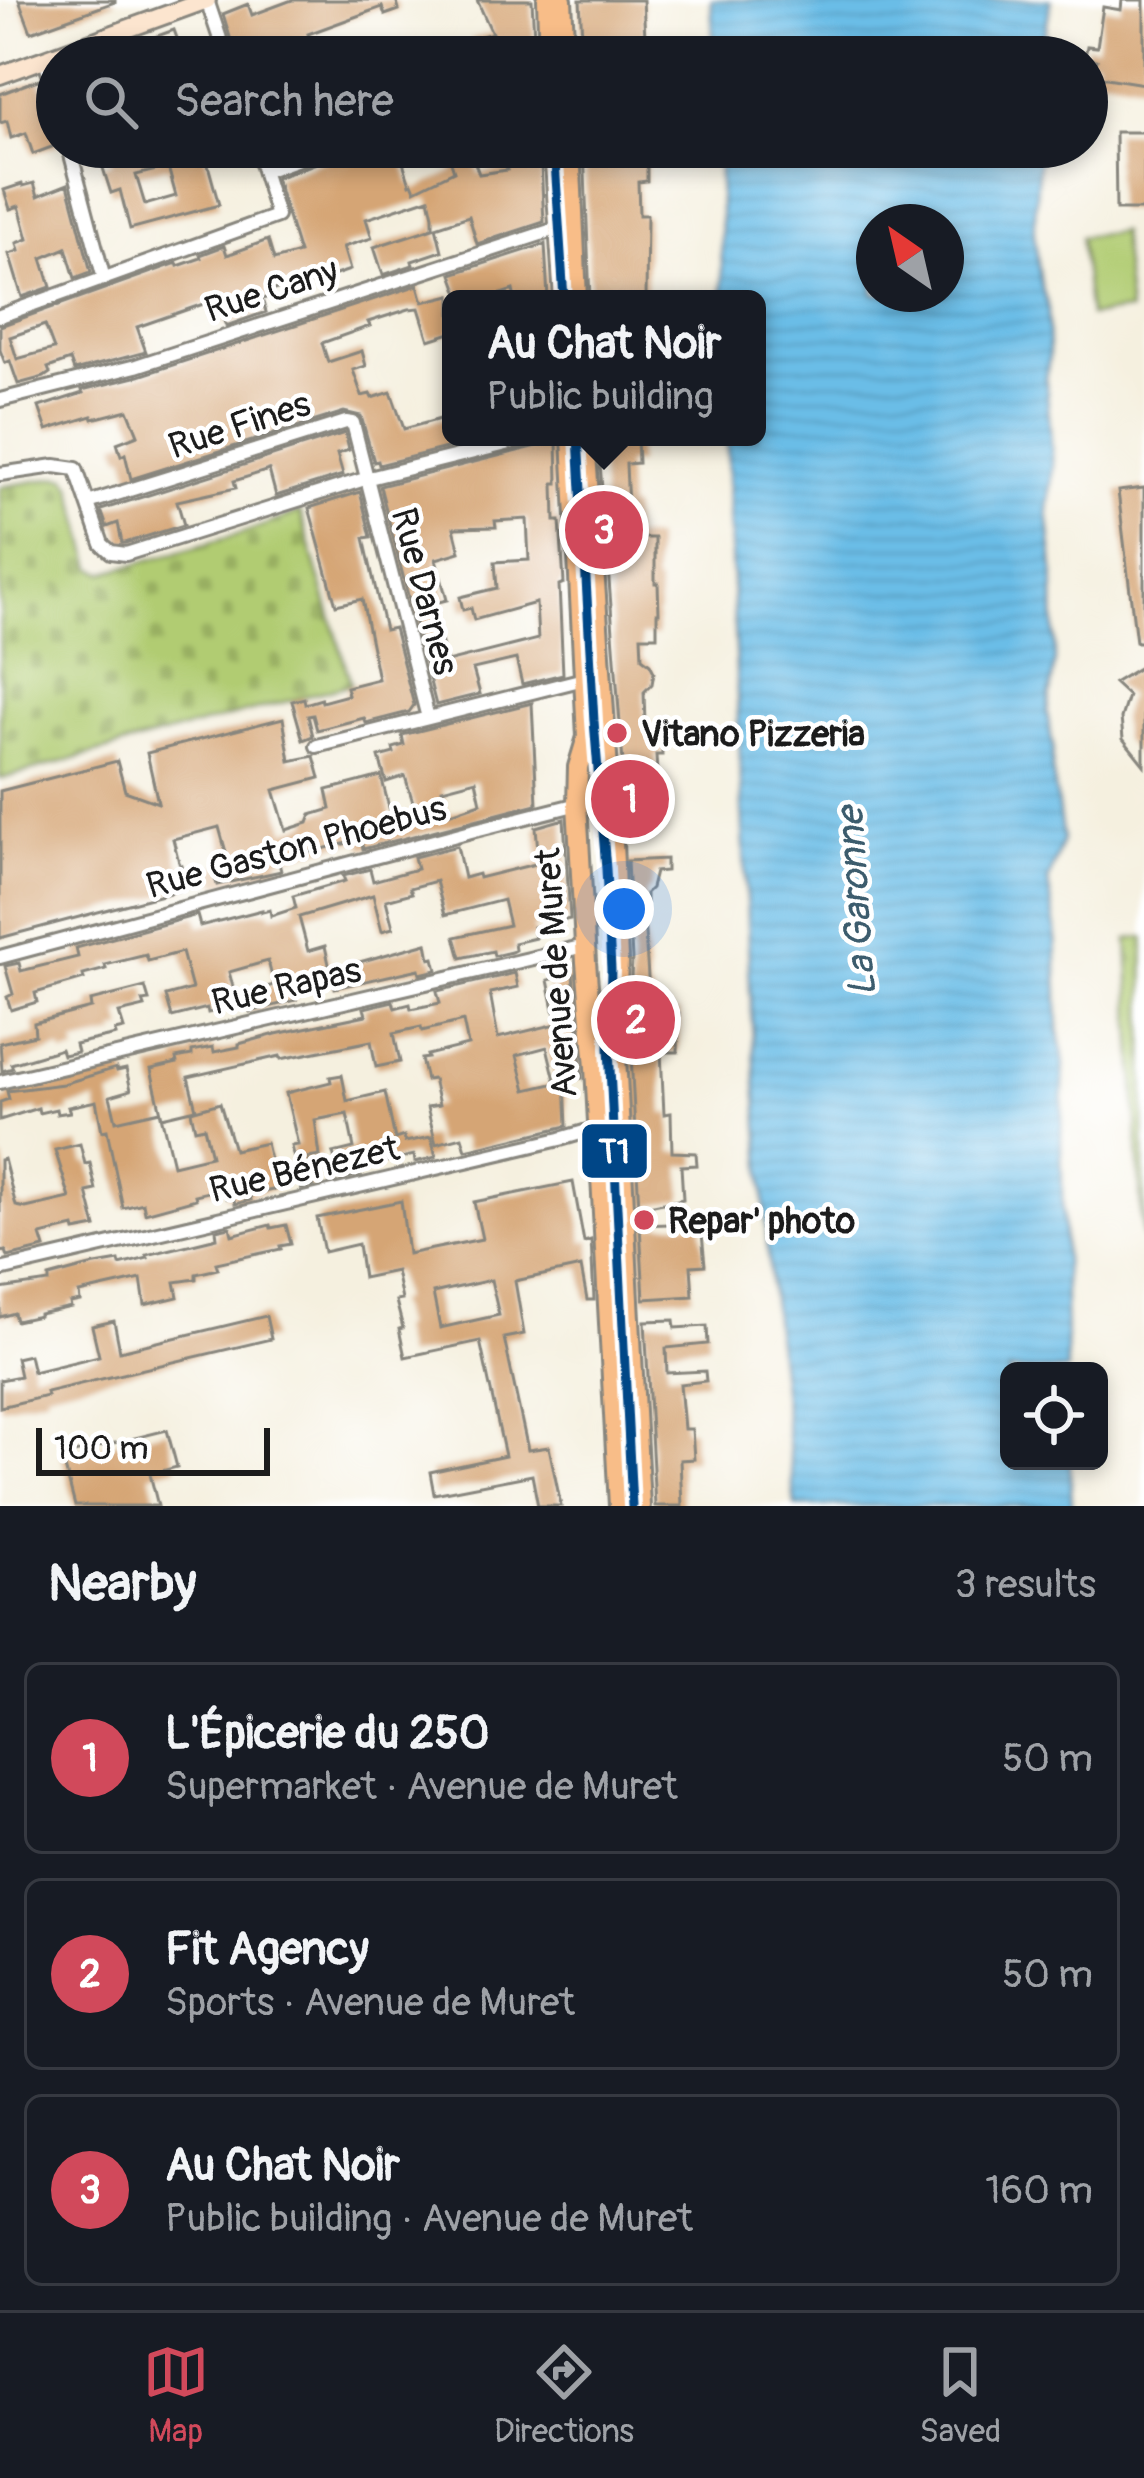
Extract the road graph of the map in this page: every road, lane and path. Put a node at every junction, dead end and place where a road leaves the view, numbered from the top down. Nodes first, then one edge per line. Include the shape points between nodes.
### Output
1 (207, 0) edge
2 (547, 0) edge
3 (562, 0) edge
4 (108, 36) edge
5 (219, 36) edge
6 (548, 36) edge
7 (564, 36) edge
8 (36, 62) edge
9 (0, 75) edge
10 (75, 168) edge
11 (263, 168) edge
12 (272, 168) edge
13 (555, 168) edge
14 (571, 168) edge
15 (264, 171) junction
16 (559, 228) junction
17 (104, 279) junction
18 (563, 290) edge
19 (578, 290) edge
20 (0, 316) edge
21 (0, 400) edge
22 (498, 446) edge
23 (572, 446) edge
24 (586, 446) edge
25 (0, 474) edge
26 (365, 479) junction
27 (88, 503) junction
28 (584, 679) junction
29 (428, 718) junction
30 (317, 746) dead end
31 (609, 800) junction
32 (577, 804) junction
33 (585, 946) junction
34 (0, 957) edge
35 (0, 1082) edge
36 (620, 1126) junction
37 (598, 1128) junction
38 (0, 1270) edge
39 (619, 1506) edge
40 (640, 1506) edge

1 - 4 street
1 - 5 street
2 - 6 main road
3 - 7 main road
8 - 9 street
10 - 17 street
11 - 15 street
12 - 15 street
13 - 16 main road
14 - 19 main road
15 - 17 street via 277,216
16 - 18 main road
16 - 21 street, Rue Cany via 136,366
17 - 20 street
22 - 26 street
23 - 28 main road, Avenue de Muret
24 - 31 main road, Avenue de Muret
25 - 27 street via 76,469
26 - 27 street via 126,554 102,544
26 - 27 street, Rue Fines via 353,423 346,422
26 - 29 street, Rue Darnes
28 - 29 street
28 - 32 main road, Avenue de Muret via 587,737
29 - 30 street
31 - 32 street, Rue Gaston Phoebus
31 - 36 main road, Avenue de Muret
32 - 33 main road, Avenue de Muret
32 - 34 street, Rue Gaston Phoebus
33 - 35 street, Rue Rapas
33 - 37 main road, Avenue de Muret
36 - 37 street, Rue Bénezet
36 - 40 main road, Avenue de Muret
37 - 38 street, Rue Bénezet
37 - 39 main road, Avenue de Muret

